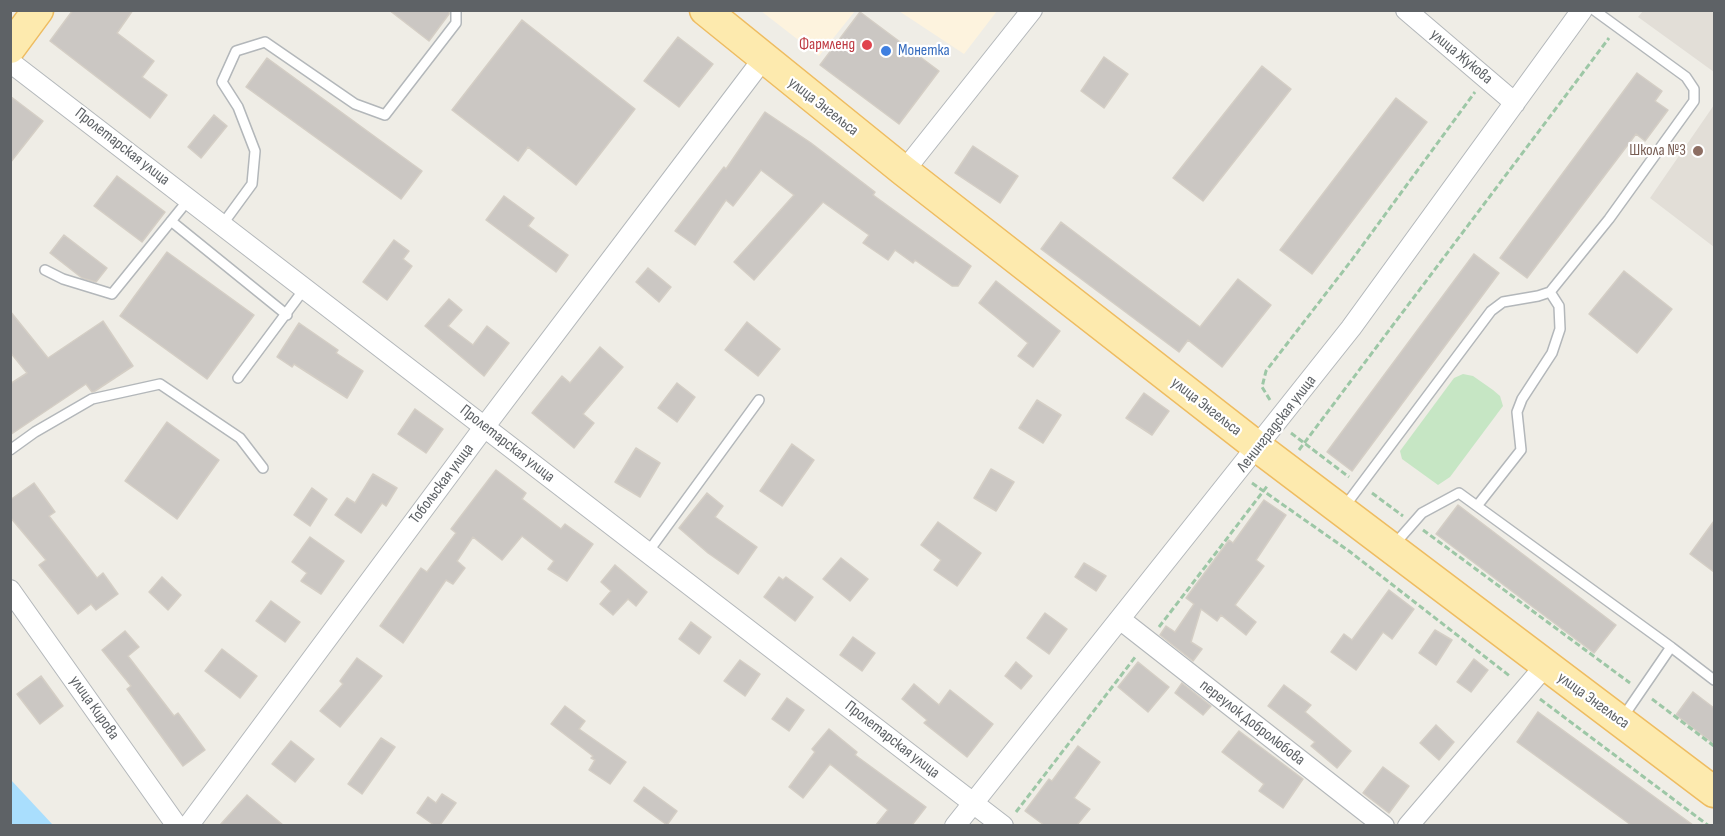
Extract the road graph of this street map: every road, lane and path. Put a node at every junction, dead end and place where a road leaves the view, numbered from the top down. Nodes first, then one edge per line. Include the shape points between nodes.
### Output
1 (38, 10) edge
2 (456, 10) edge
3 (705, 10) edge
4 (1032, 10) edge
5 (1406, 10) edge
6 (1582, 10) edge
7 (1594, 10) edge
8 (1617, 27) junction
9 (10, 48) edge
10 (763, 59) junction
11 (10, 62) edge
12 (1478, 87) dead end
13 (1515, 103) junction
14 (904, 171) junction
15 (189, 199) junction
16 (171, 221) junction
17 (222, 225) junction
18 (45, 270) dead end
19 (305, 288) junction
20 (1550, 291) junction
21 (287, 315) junction
22 (238, 378) dead end
23 (759, 400) dead end
24 (1272, 404) dead end
25 (484, 426) junction
26 (1291, 433) dead end
27 (1303, 444) junction
28 (1259, 448) junction
29 (10, 450) edge
30 (1293, 458) dead end
31 (263, 468) dead end
32 (1250, 481) dead end
33 (1361, 486) junction
34 (1478, 506) junction
35 (1342, 511) junction
36 (1413, 523) junction
37 (1392, 548) junction
38 (648, 552) junction
39 (10, 590) edge
40 (1121, 620) junction
41 (1671, 647) junction
42 (1545, 666) junction
43 (1714, 680) edge
44 (1526, 689) junction
45 (1641, 691) junction
46 (1620, 721) junction
47 (1714, 746) edge
48 (1714, 792) edge
49 (974, 802) junction
50 (177, 825) edge
51 (188, 825) edge
52 (956, 825) edge
53 (1004, 825) edge
54 (1384, 825) edge
55 (1408, 825) edge
56 (1709, 825) edge

1 - 9 main road
2 - 17 lane via 456,23 385,115 355,104 265,42 236,51 222,82 238,107 255,151 252,184
3 - 10 main road, улица Энгельса
4 - 14 street
5 - 13 street, улица Жукова
6 - 13 street, Ленинградская улица
7 - 8 lane
8 - 20 lane via 1686,77 1694,89 1694,101 1609,219
8 - 27 path
10 - 14 main road, улица Энгельса
10 - 25 street, Тобольская улица
11 - 15 street, Пролетарская улица
12 - 24 path via 1352,261 1266,371 1262,387
13 - 28 street, Ленинградская улица via 1352,328
14 - 28 main road, улица Энгельса
15 - 16 lane
15 - 17 street, Пролетарская улица
16 - 18 lane via 112,294
16 - 21 lane
17 - 19 street, Пролетарская улица
19 - 21 lane
19 - 25 street, Пролетарская улица
20 - 33 lane via 1503,302 1491,311
20 - 34 lane via 1559,306 1560,329 1552,353 1517,412 1521,450
21 - 22 lane
23 - 38 lane
25 - 38 street, Пролетарская улица
25 - 51 street, Тобольская улица
26 - 27 path
27 - 30 path
27 - 33 path
28 - 35 main road, улица Энгельса
28 - 40 street, Ленинградская улица
29 - 31 lane via 92,399 160,384 240,438
32 - 44 path via 1349,551
33 - 35 lane
33 - 36 path
34 - 36 lane via 1459,493 1422,513
34 - 41 lane
35 - 37 main road, улица Энгельса
36 - 37 lane
36 - 45 path
37 - 42 main road, улица Энгельса
38 - 49 street, Пролетарская улица
39 - 50 street, улица Кирова
40 - 49 street, Ленинградская улица
40 - 54 street, переулок Добролюбова
41 - 43 lane
41 - 45 lane
42 - 44 street
42 - 46 main road, улица Энгельса
44 - 55 street
44 - 56 path
45 - 46 lane
45 - 47 path
46 - 48 main road, улица Энгельса
49 - 52 street, Ленинградская улица
49 - 53 street, Пролетарская улица

